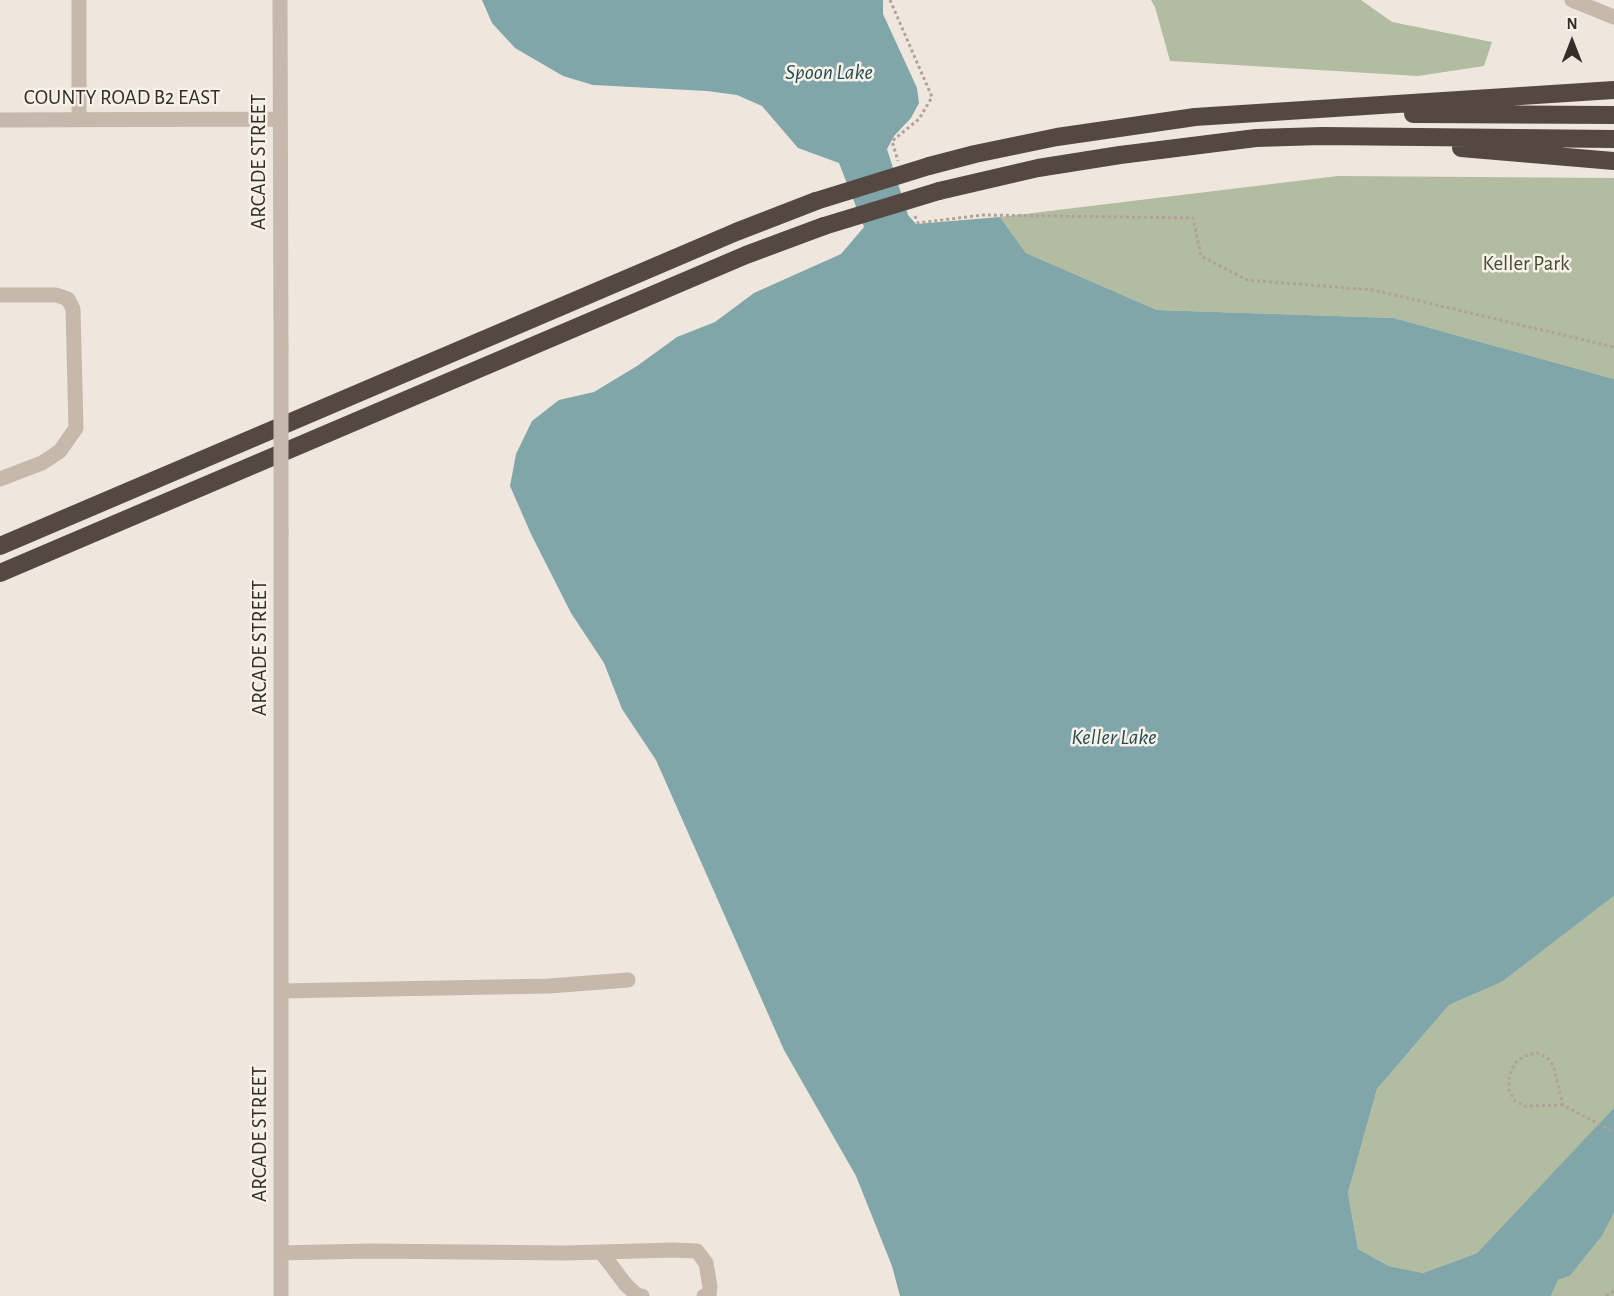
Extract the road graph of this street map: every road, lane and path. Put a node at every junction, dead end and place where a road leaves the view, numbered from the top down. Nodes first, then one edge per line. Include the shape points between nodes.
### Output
1 (78, 0) edge
2 (280, 0) edge
3 (890, 0) edge
4 (1572, 0) edge
5 (1611, 16) edge
6 (1614, 90) edge
7 (1219, 115) junction
8 (1614, 115) edge
9 (79, 119) junction
10 (280, 119) junction
11 (0, 120) edge
12 (1322, 136) junction
13 (1614, 139) edge
14 (892, 141) dead end
15 (1614, 161) edge
16 (914, 215) dead end
17 (0, 296) edge
18 (1614, 347) edge
19 (0, 479) edge
20 (0, 546) edge
21 (0, 573) edge
22 (628, 980) dead end
23 (281, 991) junction
24 (1563, 1105) junction
25 (1614, 1132) edge
26 (601, 1252) junction
27 (281, 1253) junction
28 (1614, 1291) edge
29 (281, 1296) edge
30 (642, 1296) edge
31 (704, 1296) edge
32 (1606, 1296) edge

1 - 9 street
2 - 10 street, ARCADE STREET
3 - 14 path via 932,97 919,119
4 - 5 street
6 - 7 highway
7 - 8 highway
7 - 20 highway, bridge via 1112,127 975,154 816,201
9 - 10 street, COUNTY ROAD B2 EAST
9 - 11 street, COUNTY ROAD B2 EAST
10 - 23 street, ARCADE STREET, bridge
12 - 13 highway
12 - 15 highway
12 - 21 highway, bridge via 1256,138 1038,168 939,191 824,226 746,255
16 - 18 path via 918,223 983,215 1193,218 1201,256 1247,280 1373,290
17 - 19 street via 56,295 68,299 73,309 76,428 60,451 42,463
22 - 23 street via 549,986
23 - 27 street, ARCADE STREET
24 - 24 path via 1553,1065 1547,1058 1538,1053 1515,1063 1509,1077 1509,1090 1515,1101 1525,1106
24 - 25 path
26 - 27 street
26 - 30 street via 626,1285
26 - 31 street via 697,1251 706,1263 710,1287 709,1295
27 - 29 street, ARCADE STREET
28 - 32 path

